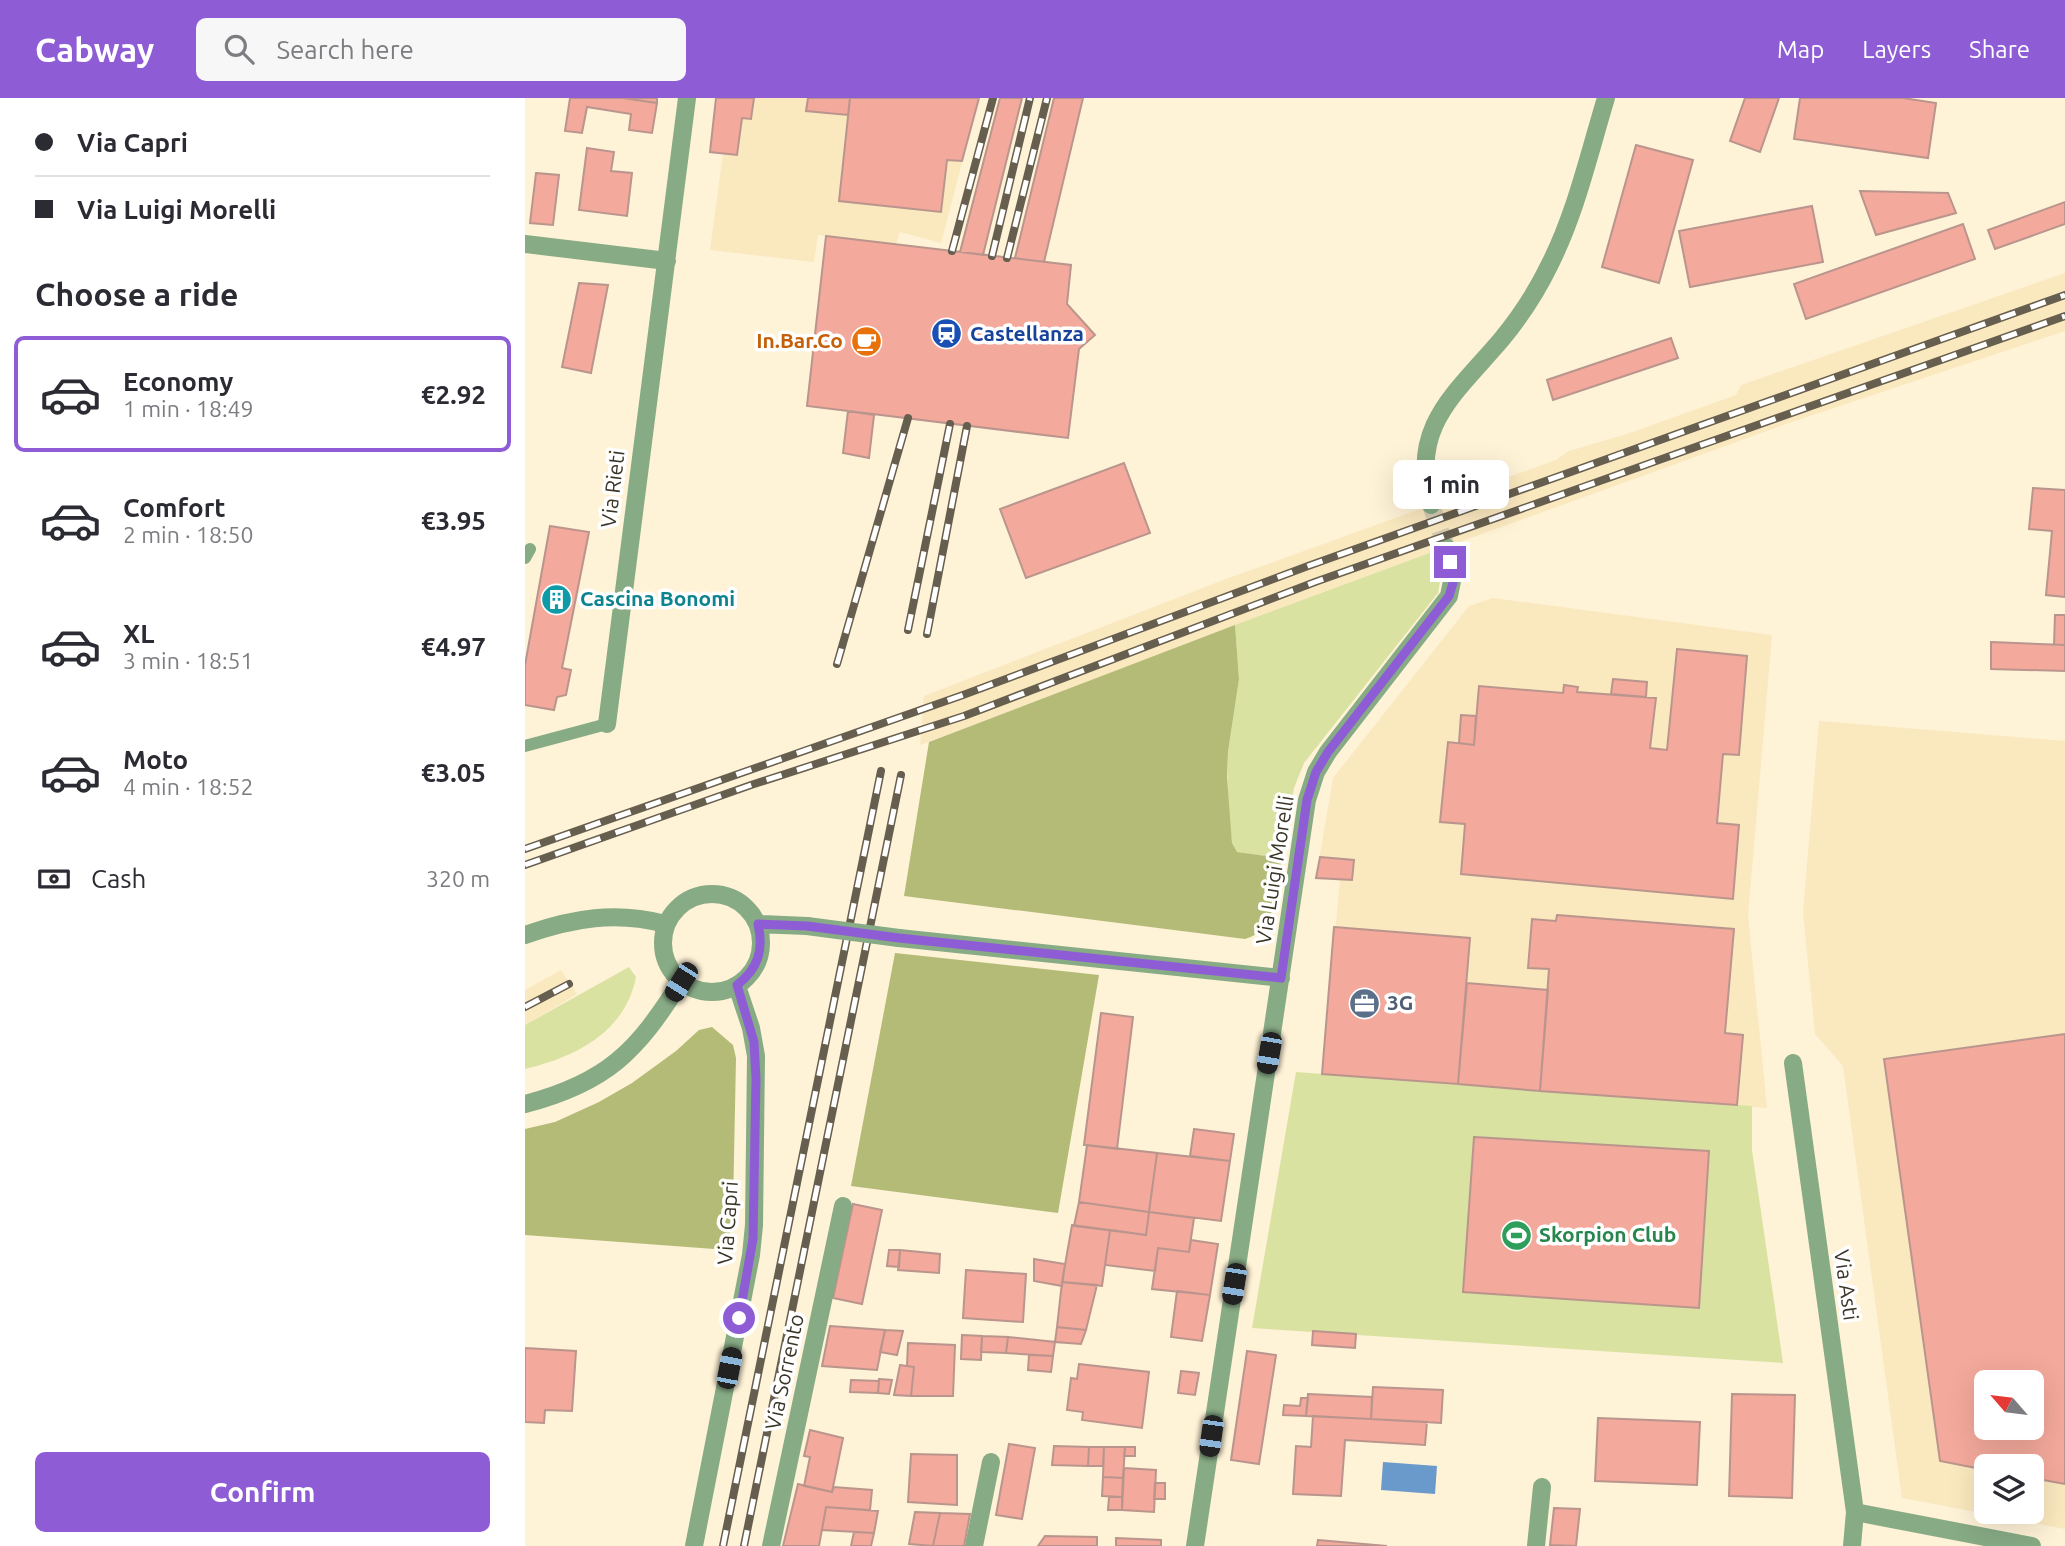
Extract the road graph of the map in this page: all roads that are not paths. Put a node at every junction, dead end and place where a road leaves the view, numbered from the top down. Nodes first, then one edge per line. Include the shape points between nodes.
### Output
1 (687, 98) edge
2 (1606, 98) edge
3 (525, 244) edge
4 (667, 261) junction
5 (1431, 505) tunnel mouth
6 (1446, 547) tunnel mouth
7 (607, 724) joint
8 (525, 746) edge
9 (665, 924) junction
10 (758, 924) junction
11 (525, 935) edge
12 (1281, 978) junction
13 (681, 982) junction
14 (737, 985) junction
15 (1793, 1063) dead end
16 (525, 1104) edge
17 (843, 1206) dead end
18 (991, 1462) dead end
19 (1542, 1487) dead end
20 (1855, 1513) junction
21 (1196, 1540) edge
22 (694, 1546) edge
23 (771, 1546) edge
24 (974, 1546) edge
25 (1536, 1546) edge
26 (1852, 1546) edge
27 (2032, 1546) edge

1 - 4 street, Via Rieti
2 - 5 street via 1570,218 1545,274 1430,434 1424,462
3 - 4 street
4 - 7 street, Via Rieti
6 - 12 street, Via Luigi Morelli via 1453,576 1449,596 1316,772 1305,811
7 - 8 lane
9 - 10 street via 688,899 720,893 737,899
9 - 11 street via 622,916 592,918
9 - 13 street via 664,956
10 - 12 street, bridge
10 - 14 street via 761,952 748,977
12 - 21 street, Via Luigi Morelli
13 - 14 street via 708,992
13 - 16 street via 655,1022 606,1071 568,1091
14 - 22 street, Via Capri via 755,1056 753,1239
15 - 20 street, Via Asti
17 - 23 street, Via Sorrento
18 - 24 street
19 - 25 street
20 - 26 street, Via Asti
20 - 27 street

